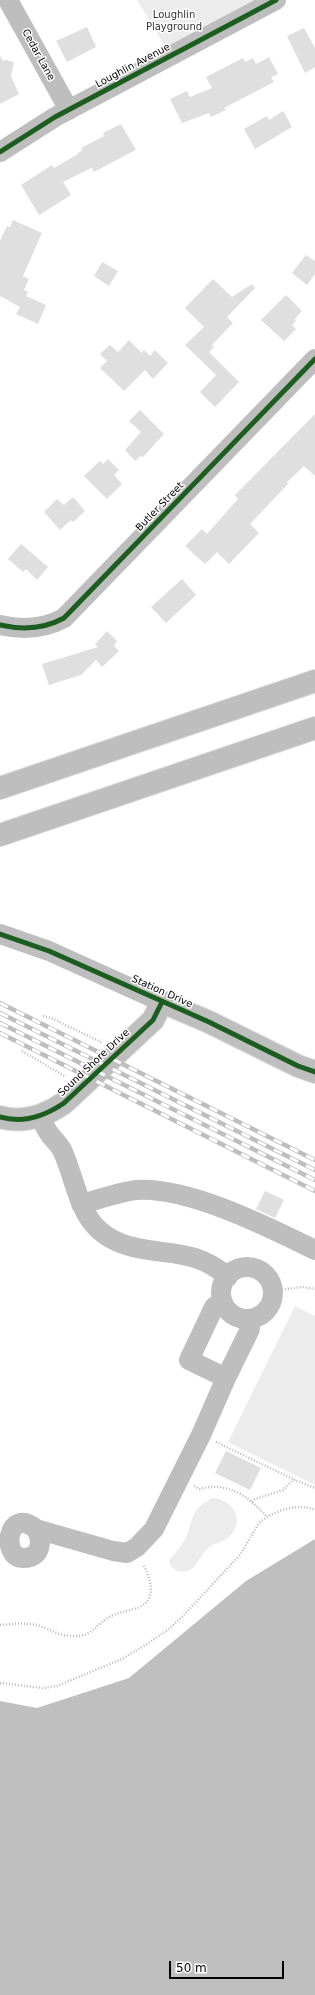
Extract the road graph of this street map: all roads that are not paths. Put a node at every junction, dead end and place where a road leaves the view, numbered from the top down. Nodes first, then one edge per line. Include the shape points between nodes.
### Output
1 (8, 0) edge
2 (276, 0) edge
3 (69, 110) junction
4 (0, 152) edge
5 (315, 359) edge
6 (0, 625) edge
7 (315, 681) edge
8 (315, 728) edge
9 (0, 788) edge
10 (0, 835) edge
11 (0, 934) edge
12 (162, 1002) junction
13 (315, 1072) edge
14 (0, 1116) edge
15 (41, 1116) junction
16 (81, 1204) junction
17 (315, 1250) edge
18 (228, 1277) junction
19 (223, 1302) junction
20 (250, 1319) junction
21 (226, 1378) junction
22 (36, 1529) junction
23 (57, 1535) junction
24 (39, 1548) junction

1 - 3 street, Cedar Lane
2 - 3 street, Loughlin Avenue
3 - 4 street, Loughlin Avenue
5 - 6 street, Butler Street via 64,618 42,627 13,628
7 - 9 main road
8 - 10 main road
11 - 12 street, Station Drive via 49,950
12 - 13 main road, Station Drive
12 - 15 main road, Sound Shore Drive via 153,1020 64,1102
14 - 15 main road, Sound Shore Drive via 23,1119
15 - 16 street via 47,1131 60,1145
16 - 17 street via 136,1190 164,1190 217,1206
16 - 18 street via 92,1223 118,1242 133,1247 190,1255 214,1265
18 - 19 street via 222,1292
18 - 20 street via 240,1268 255,1268 268,1277 273,1291 272,1301 267,1310
19 - 20 street via 236,1316
19 - 21 street via 214,1307 189,1360
20 - 21 street via 250,1329
21 - 23 street via 154,1529 134,1548 127,1552 113,1551
22 - 23 street
22 - 24 street via 40,1536
22 - 24 street via 25,1523 14,1525 6,1534 5,1542 10,1553 19,1558 28,1558
23 - 24 street

